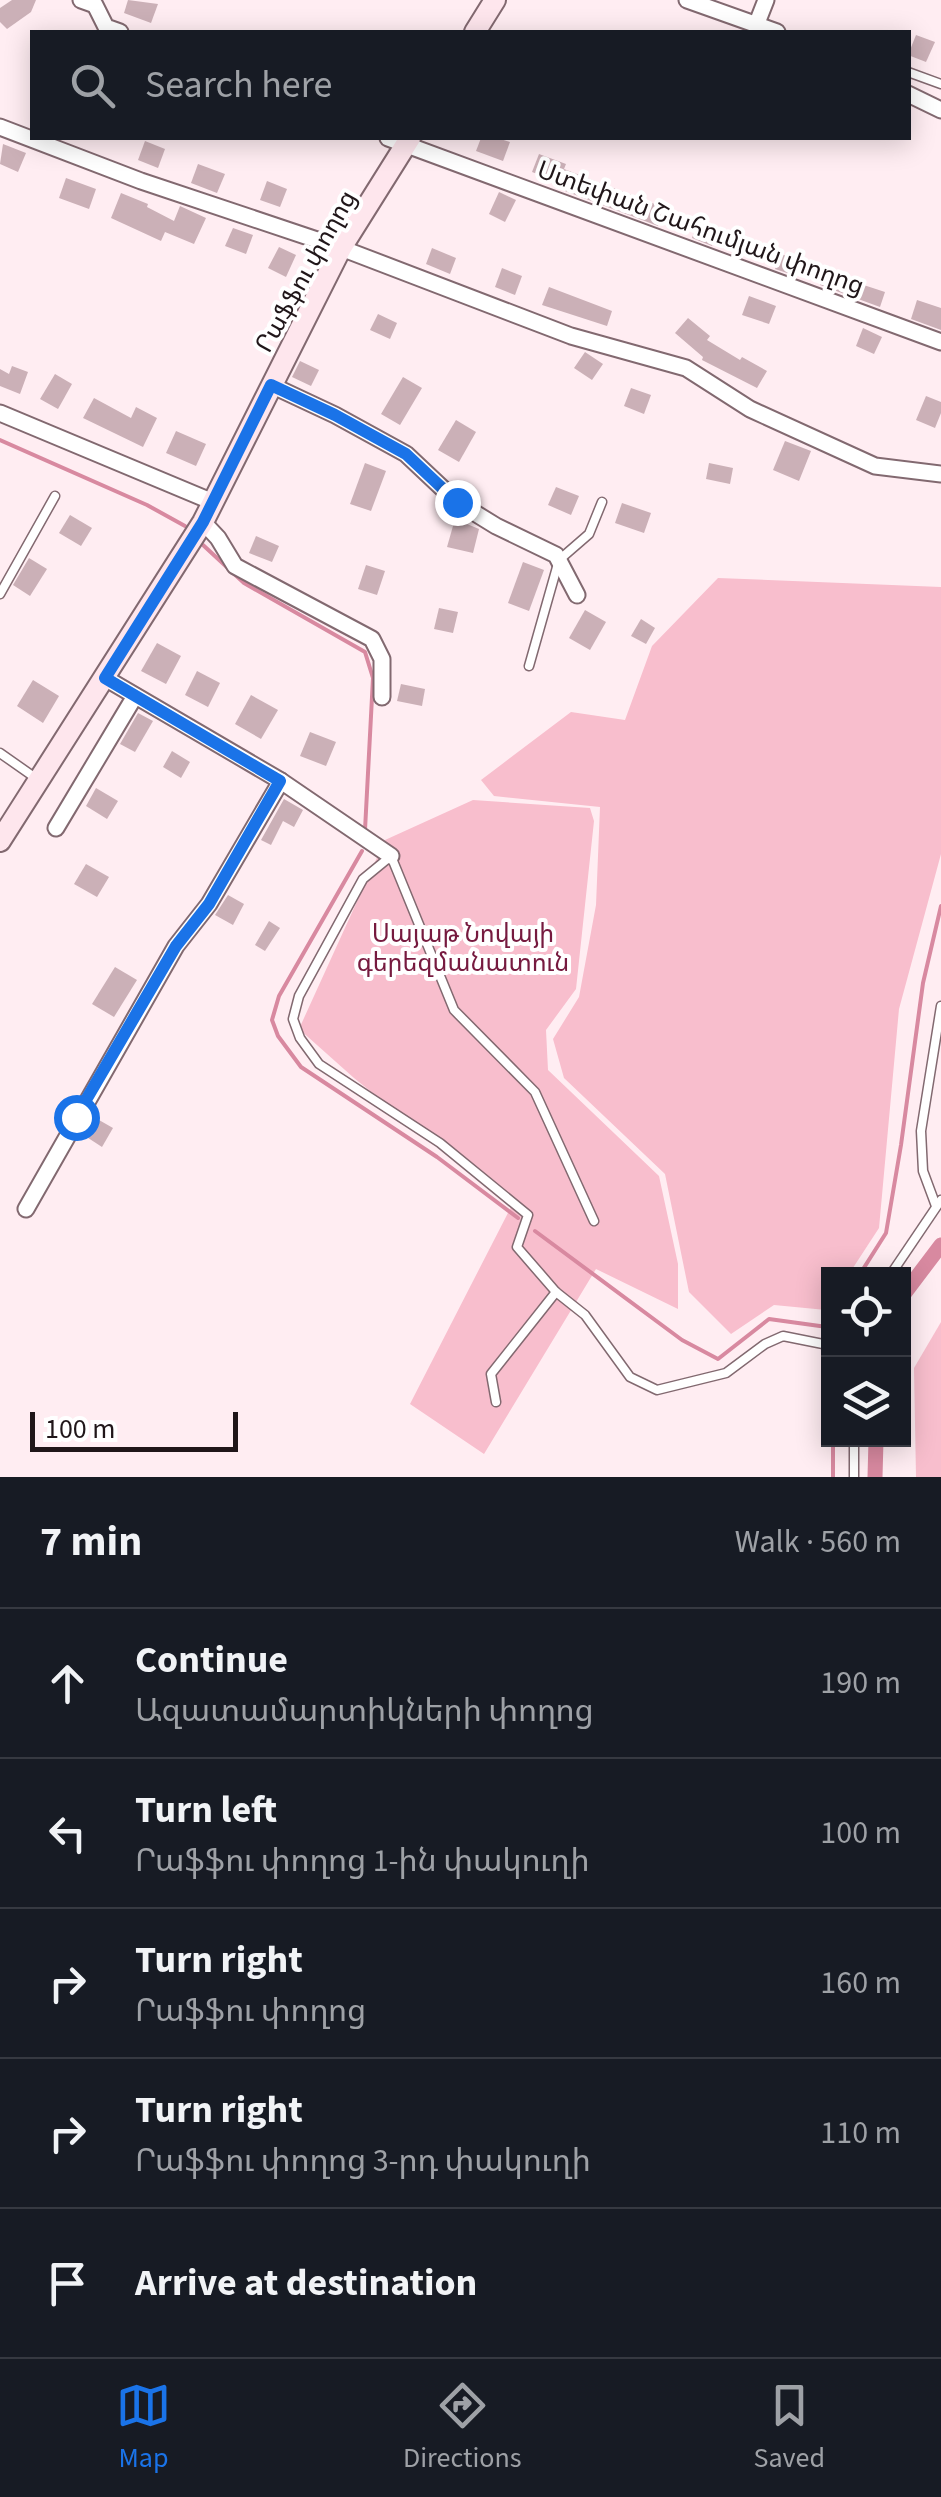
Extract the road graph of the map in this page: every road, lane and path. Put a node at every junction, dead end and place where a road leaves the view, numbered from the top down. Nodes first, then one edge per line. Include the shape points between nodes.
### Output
1 (495, 0) edge
2 (687, 0) edge
3 (766, 0) edge
4 (92, 2) edge
5 (757, 23) junction
6 (114, 30) edge
7 (476, 30) edge
8 (773, 30) edge
9 (911, 73) edge
10 (941, 84) edge
11 (911, 95) edge
12 (941, 110) edge
13 (0, 127) edge
14 (30, 138) edge
15 (34, 140) edge
16 (401, 140) edge
17 (342, 248) junction
18 (941, 342) edge
19 (271, 385) junction
20 (0, 413) edge
21 (941, 474) edge
22 (54, 496) dead end
23 (213, 502) junction
24 (602, 502) dead end
25 (203, 522) junction
26 (559, 560) junction
27 (0, 594) edge
28 (578, 595) dead end
29 (528, 666) dead end
30 (105, 678) junction
31 (135, 696) junction
32 (382, 697) dead end
33 (0, 753) edge
34 (38, 780) junction
35 (280, 781) junction
36 (56, 828) dead end
37 (0, 840) edge
38 (392, 856) junction
39 (941, 1006) edge
40 (938, 1203) edge
41 (26, 1209) dead end
42 (594, 1220) dead end
43 (896, 1267) edge
44 (556, 1292) junction
45 (821, 1344) edge
46 (496, 1402) dead end
47 (854, 1447) edge
48 (854, 1477) edge

1 - 7 main road
2 - 5 street
3 - 5 street
4 - 6 street
5 - 8 street
9 - 10 lane
11 - 12 street
13 - 14 street
15 - 17 street
16 - 17 main road, Րաֆֆու փողոց
16 - 18 street, Ստեփան Շահումյան փողոց
17 - 19 main road, Րաֆֆու փողոց
17 - 21 street via 570,336 686,368 750,409 875,466
19 - 23 main road, Րաֆֆու փողոց
19 - 26 street via 406,454 457,502
20 - 23 street
22 - 27 lane
23 - 25 main road, Րաֆֆու փողոց
24 - 26 lane via 589,534
25 - 30 main road, Րաֆֆու փողոց
25 - 32 street via 235,566 372,640 382,659
26 - 28 street
26 - 29 lane
30 - 31 street
30 - 34 main road, Րաֆֆու փողոց
31 - 35 street
31 - 36 street
33 - 34 lane
34 - 37 main road, Րաֆֆու փողոց
35 - 38 street
35 - 41 street via 209,904 176,946
38 - 42 lane via 454,1010 535,1092
38 - 44 lane via 363,879 298,996 293,1020 319,1064 440,1143 528,1215 517,1247
39 - 40 lane via 921,1131 924,1171
40 - 43 lane
44 - 45 lane via 585,1315 630,1377 657,1390 726,1373 783,1336
44 - 46 lane via 491,1374
47 - 48 lane

